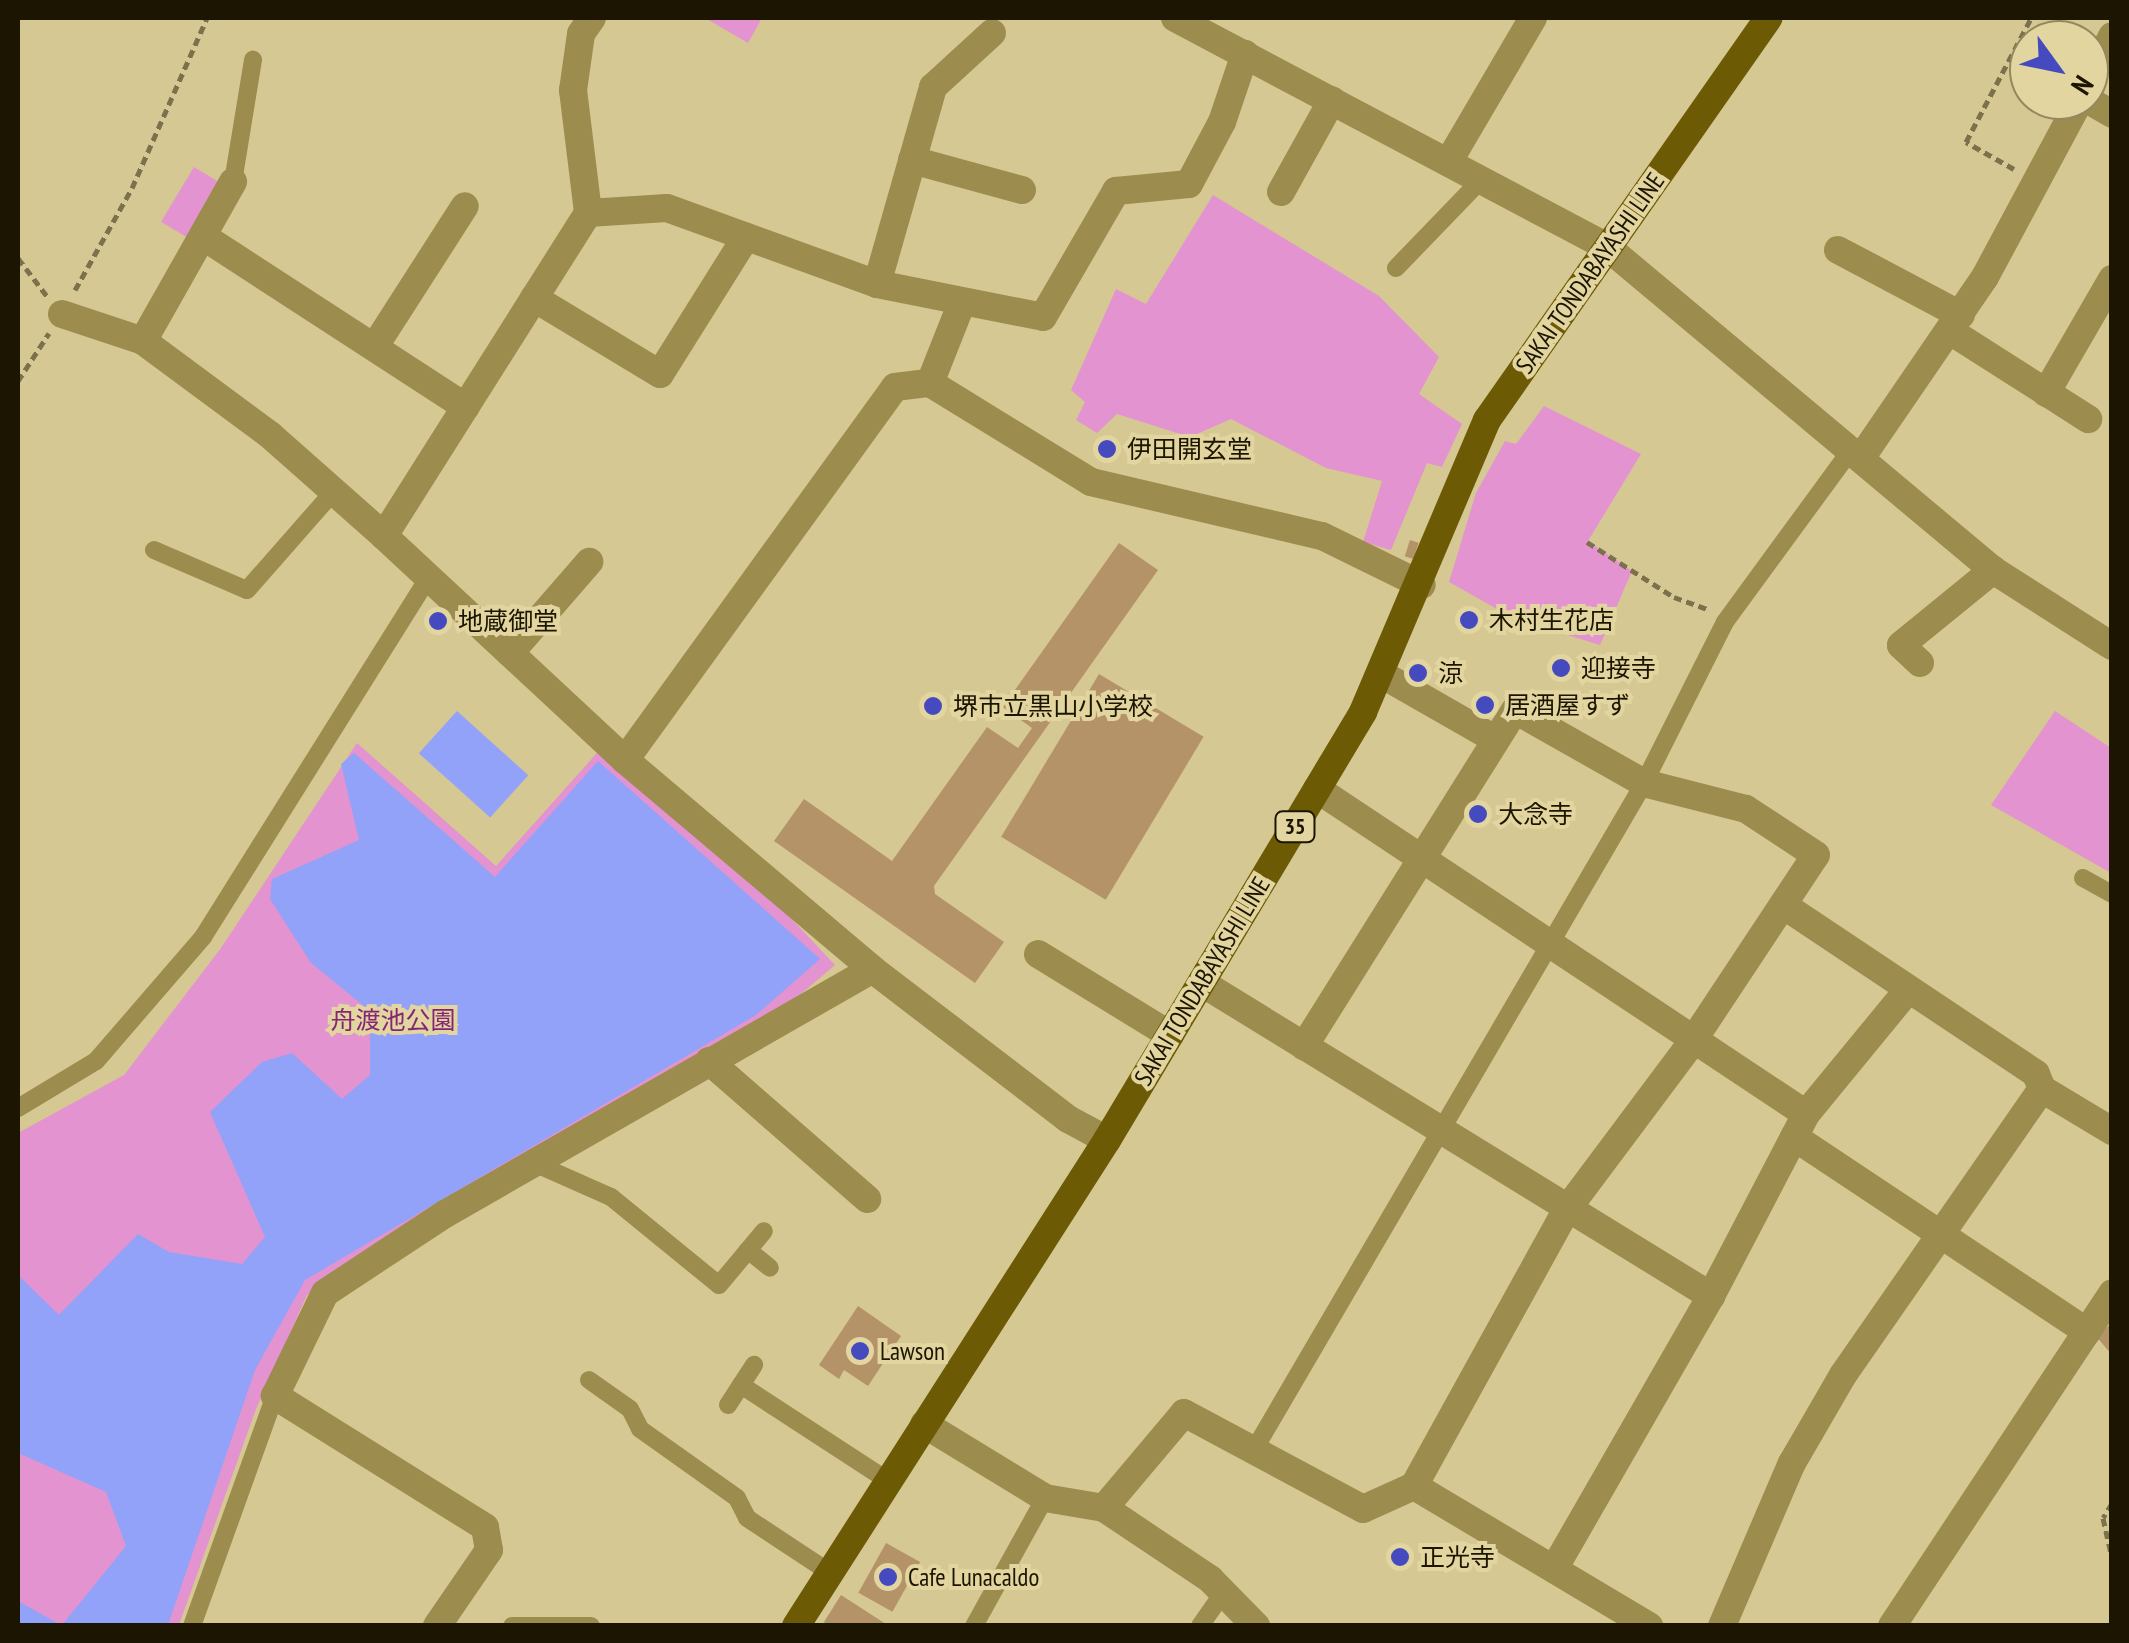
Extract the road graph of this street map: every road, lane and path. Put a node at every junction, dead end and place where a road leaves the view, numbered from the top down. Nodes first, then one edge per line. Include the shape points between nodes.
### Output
1 (207, 18) edge
2 (1175, 18) edge
3 (1533, 18) edge
4 (1769, 18) edge
5 (2031, 18) edge
6 (582, 23) edge
7 (992, 34) dead end
8 (1245, 54) junction
9 (253, 60) dead end
10 (1332, 100) junction
11 (2070, 120) edge
12 (912, 160) junction
13 (1450, 161) junction
14 (1482, 179) junction
15 (233, 182) joint
16 (2038, 182) junction
17 (1022, 190) dead end
18 (1281, 192) dead end
19 (465, 206) dead end
20 (588, 213) junction
21 (204, 237) junction
22 (746, 237) junction
23 (1606, 247) junction
24 (1838, 250) dead end
25 (18, 258) edge
26 (1396, 268) dead end
27 (2112, 279) edge
28 (877, 284) junction
29 (534, 298) junction
30 (962, 302) junction
31 (62, 314) junction
32 (1955, 323) junction
33 (143, 340) junction
34 (374, 346) junction
35 (18, 381) edge
36 (930, 383) junction
37 (2046, 393) junction
38 (466, 407) junction
39 (2088, 419) dead end
40 (1856, 454) junction
41 (334, 491) junction
42 (384, 536) junction
43 (1588, 542) dead end
44 (154, 550) dead end
45 (589, 562) dead end
46 (1993, 570) junction
47 (428, 578) junction
48 (1422, 585) junction
49 (1729, 617) junction
50 (2112, 646) edge
51 (510, 653) junction
52 (1920, 663) dead end
53 (1383, 675) junction
54 (1493, 738) junction
55 (625, 760) junction
56 (1644, 783) junction
57 (1318, 789) junction
58 (1422, 854) junction
59 (2083, 878) dead end
60 (2112, 894) edge
61 (1783, 904) junction
62 (1550, 946) junction
63 (1038, 954) dead end
64 (872, 969) junction
65 (1202, 982) junction
66 (1907, 990) junction
67 (1170, 1035) junction
68 (1692, 1042) junction
69 (1304, 1046) junction
70 (709, 1061) junction
71 (2042, 1089) junction
72 (18, 1108) edge
73 (1800, 1126) junction
74 (2112, 1130) edge
75 (1440, 1131) junction
76 (1107, 1140) junction
77 (534, 1163) junction
78 (867, 1199) dead end
79 (1566, 1212) junction
80 (764, 1232) dead end
81 (1944, 1233) junction
82 (748, 1250) junction
83 (770, 1268) dead end
84 (2112, 1293) edge
85 (1711, 1296) junction
86 (2087, 1332) junction
87 (754, 1365) dead end
88 (589, 1380) dead end
89 (741, 1385) junction
90 (275, 1396) junction
91 (728, 1405) dead end
92 (924, 1424) junction
93 (1254, 1450) junction
94 (887, 1480) junction
95 (1414, 1486) junction
96 (1045, 1498) junction
97 (2112, 1503) edge
98 (1104, 1508) junction
99 (2112, 1558) edge
100 (1554, 1569) junction
101 (829, 1572) junction
102 (1223, 1593) junction
103 (192, 1626) edge
104 (437, 1626) edge
105 (512, 1626) edge
106 (591, 1626) edge
107 (796, 1626) edge
108 (974, 1626) edge
109 (1200, 1626) edge
110 (1256, 1626) edge
111 (1649, 1626) edge
112 (1698, 1626) edge
113 (1711, 1626) edge
114 (1722, 1626) edge
115 (1892, 1626) edge

1 - 31 path via 132,188
2 - 8 street
3 - 13 street
4 - 23 main road, SAKAI TONDABAYASHI LINE / 35
5 - 16 path via 1966,142
6 - 20 street via 573,90
7 - 12 street via 932,86
8 - 10 street
8 - 30 street via 1222,122 1189,184 1116,191 1044,317
9 - 15 lane
10 - 13 street
10 - 18 street
11 - 16 street
12 - 17 street
12 - 28 street
13 - 14 street
14 - 23 street
14 - 26 lane
15 - 21 street
16 - 32 street
19 - 34 street
20 - 22 street via 667,208
20 - 29 street
21 - 33 street
21 - 34 street
22 - 28 street
22 - 29 street via 660,374
23 - 40 street
23 - 48 main road, SAKAI TONDABAYASHI LINE / 35 via 1488,420
24 - 32 street
25 - 31 path
27 - 37 street
28 - 30 street
29 - 38 street
30 - 36 street
31 - 33 street
31 - 35 path
32 - 37 street
32 - 40 street
33 - 41 street
34 - 38 street
36 - 48 street via 1091,482 1322,536
36 - 55 street via 895,387
37 - 39 street
38 - 42 street
40 - 46 street
40 - 49 lane
41 - 42 street
41 - 44 lane via 247,590
42 - 47 street
43 - 49 path via 1674,598
45 - 51 street
46 - 50 street
46 - 52 street via 1901,645
47 - 51 street
47 - 72 lane via 203,937 96,1061
48 - 53 main road, SAKAI TONDABAYASHI LINE / 35
49 - 56 lane
51 - 55 street
53 - 54 street
53 - 57 main road, SAKAI TONDABAYASHI LINE / 35
54 - 56 street via 1515,710
54 - 58 street
55 - 64 street
56 - 61 street via 1746,810 1816,854
56 - 62 lane
57 - 58 street
57 - 65 main road, SAKAI TONDABAYASHI LINE / 35
58 - 62 street
58 - 69 street
59 - 60 lane
61 - 66 street
61 - 68 street
62 - 68 street
62 - 75 lane
63 - 67 street via 1077,990
64 - 70 street
64 - 76 street
65 - 67 main road, SAKAI TONDABAYASHI LINE / 35
65 - 69 street
66 - 71 street via 2036,1074
66 - 73 street
67 - 76 main road, SAKAI TONDABAYASHI LINE / 35
68 - 73 street
68 - 79 street
69 - 75 street
70 - 77 street
70 - 78 street
71 - 74 street
71 - 81 street
73 - 81 street
73 - 85 street
75 - 79 street
75 - 93 lane
76 - 92 main road, SAKAI TONDABAYASHI LINE / 35
77 - 82 lane via 611,1197 720,1286
77 - 90 street via 325,1293
79 - 85 street
79 - 95 street
80 - 82 lane
81 - 86 street
81 - 114 street via 1843,1375 1792,1463
82 - 83 lane
84 - 86 street
85 - 100 street
86 - 115 street
87 - 89 lane
88 - 101 lane via 630,1408 640,1429 738,1498 747,1518
89 - 91 lane
89 - 94 lane
90 - 103 lane
90 - 104 street via 485,1528 489,1550
92 - 94 main road, SAKAI TONDABAYASHI LINE / 35
92 - 96 street
93 - 95 street via 1363,1509
93 - 98 street via 1184,1414
94 - 101 main road, SAKAI TONDABAYASHI LINE / 35
95 - 100 street
96 - 98 street
96 - 108 lane
97 - 99 path via 2102,1518
98 - 102 street
100 - 111 street
101 - 107 main road, SAKAI TONDABAYASHI LINE / 35
102 - 109 lane
102 - 110 street
105 - 106 lane
112 - 113 street

